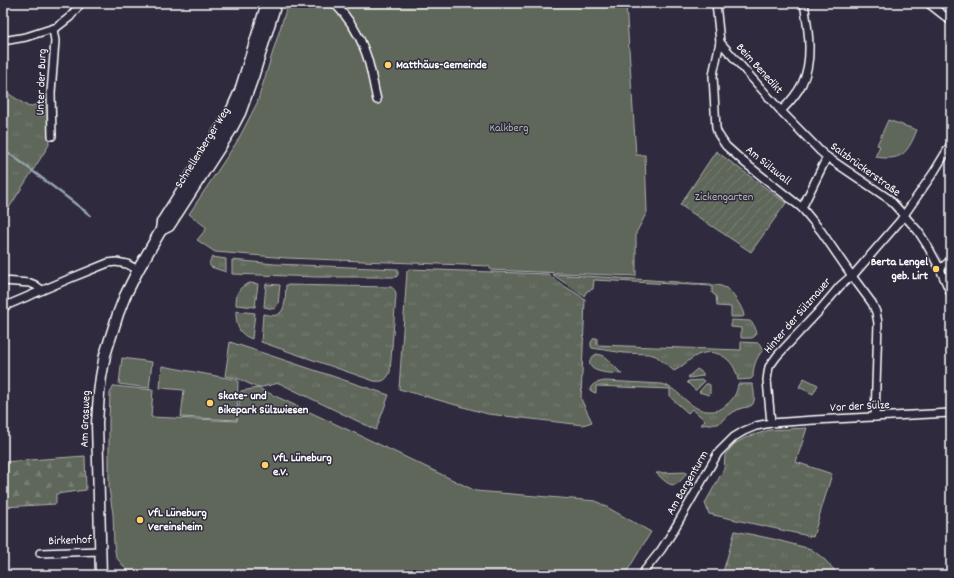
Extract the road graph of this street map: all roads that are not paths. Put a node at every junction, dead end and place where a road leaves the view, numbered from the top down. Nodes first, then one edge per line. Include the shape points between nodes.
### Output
1 (81, 3) edge
2 (267, 3) edge
3 (276, 3) edge
4 (334, 3) edge
5 (716, 3) edge
6 (804, 3) edge
7 (928, 3) edge
8 (951, 21) edge
9 (53, 29) junction
10 (3, 41) edge
11 (720, 42) junction
12 (377, 100) dead end
13 (782, 111) junction
14 (52, 136) dead end
15 (721, 140) joint
16 (951, 144) edge
17 (827, 157) junction
18 (802, 208) junction
19 (904, 216) junction
20 (161, 230) junction
21 (951, 260) edge
22 (940, 269) junction
23 (138, 270) junction
24 (852, 276) junction
25 (3, 281) edge
26 (42, 290) junction
27 (951, 294) edge
28 (3, 307) edge
29 (951, 413) edge
30 (875, 417) junction
31 (771, 423) junction
32 (100, 551) junction
33 (40, 553) dead end
34 (101, 575) edge
35 (641, 575) edge

1 - 9 street, Unter der Burg via 70,17
2 - 20 main road, Schnellenberger Weg via 232,109 162,222
3 - 20 main road, Schnellenberger Weg via 240,113 169,226
4 - 12 street via 366,52
5 - 11 street, Beim Benedikt
6 - 13 street via 808,26 808,69 802,85
7 - 8 street
9 - 10 street, Unter der Burg
9 - 14 street, Unter der Burg via 55,41 51,93
11 - 13 street, Beim Benedikt
11 - 15 street, Beim Benedikt via 714,76 716,128
13 - 17 street, Salzbrückerstraße
15 - 18 street, Am Sülzwall via 745,163
16 - 19 street, Hinter der Sülzmauer
17 - 18 street
17 - 19 street, Salzbrückerstraße via 889,199
18 - 24 street via 821,230
19 - 22 street, Salzbrückerstraße via 918,231
19 - 24 street, Hinter der Sülzmauer
20 - 23 main road, Schnellenberger Weg
21 - 22 street
22 - 27 street, Salzbrückerstraße
23 - 26 street via 126,264 108,263
23 - 32 main road, Am Grasweg via 111,334 99,394 97,423
24 - 30 street via 872,303 878,323
24 - 31 street, Hinter der Sülzmauer via 840,286 769,367 767,380
25 - 26 street via 35,284
26 - 28 street
29 - 30 street, Vor der Sülze
30 - 31 street, Vor der Sülze
31 - 35 street, Am Bargenturm via 744,431 718,453 672,533
32 - 33 street, Birkenhof
32 - 34 main road, Am Grasweg

